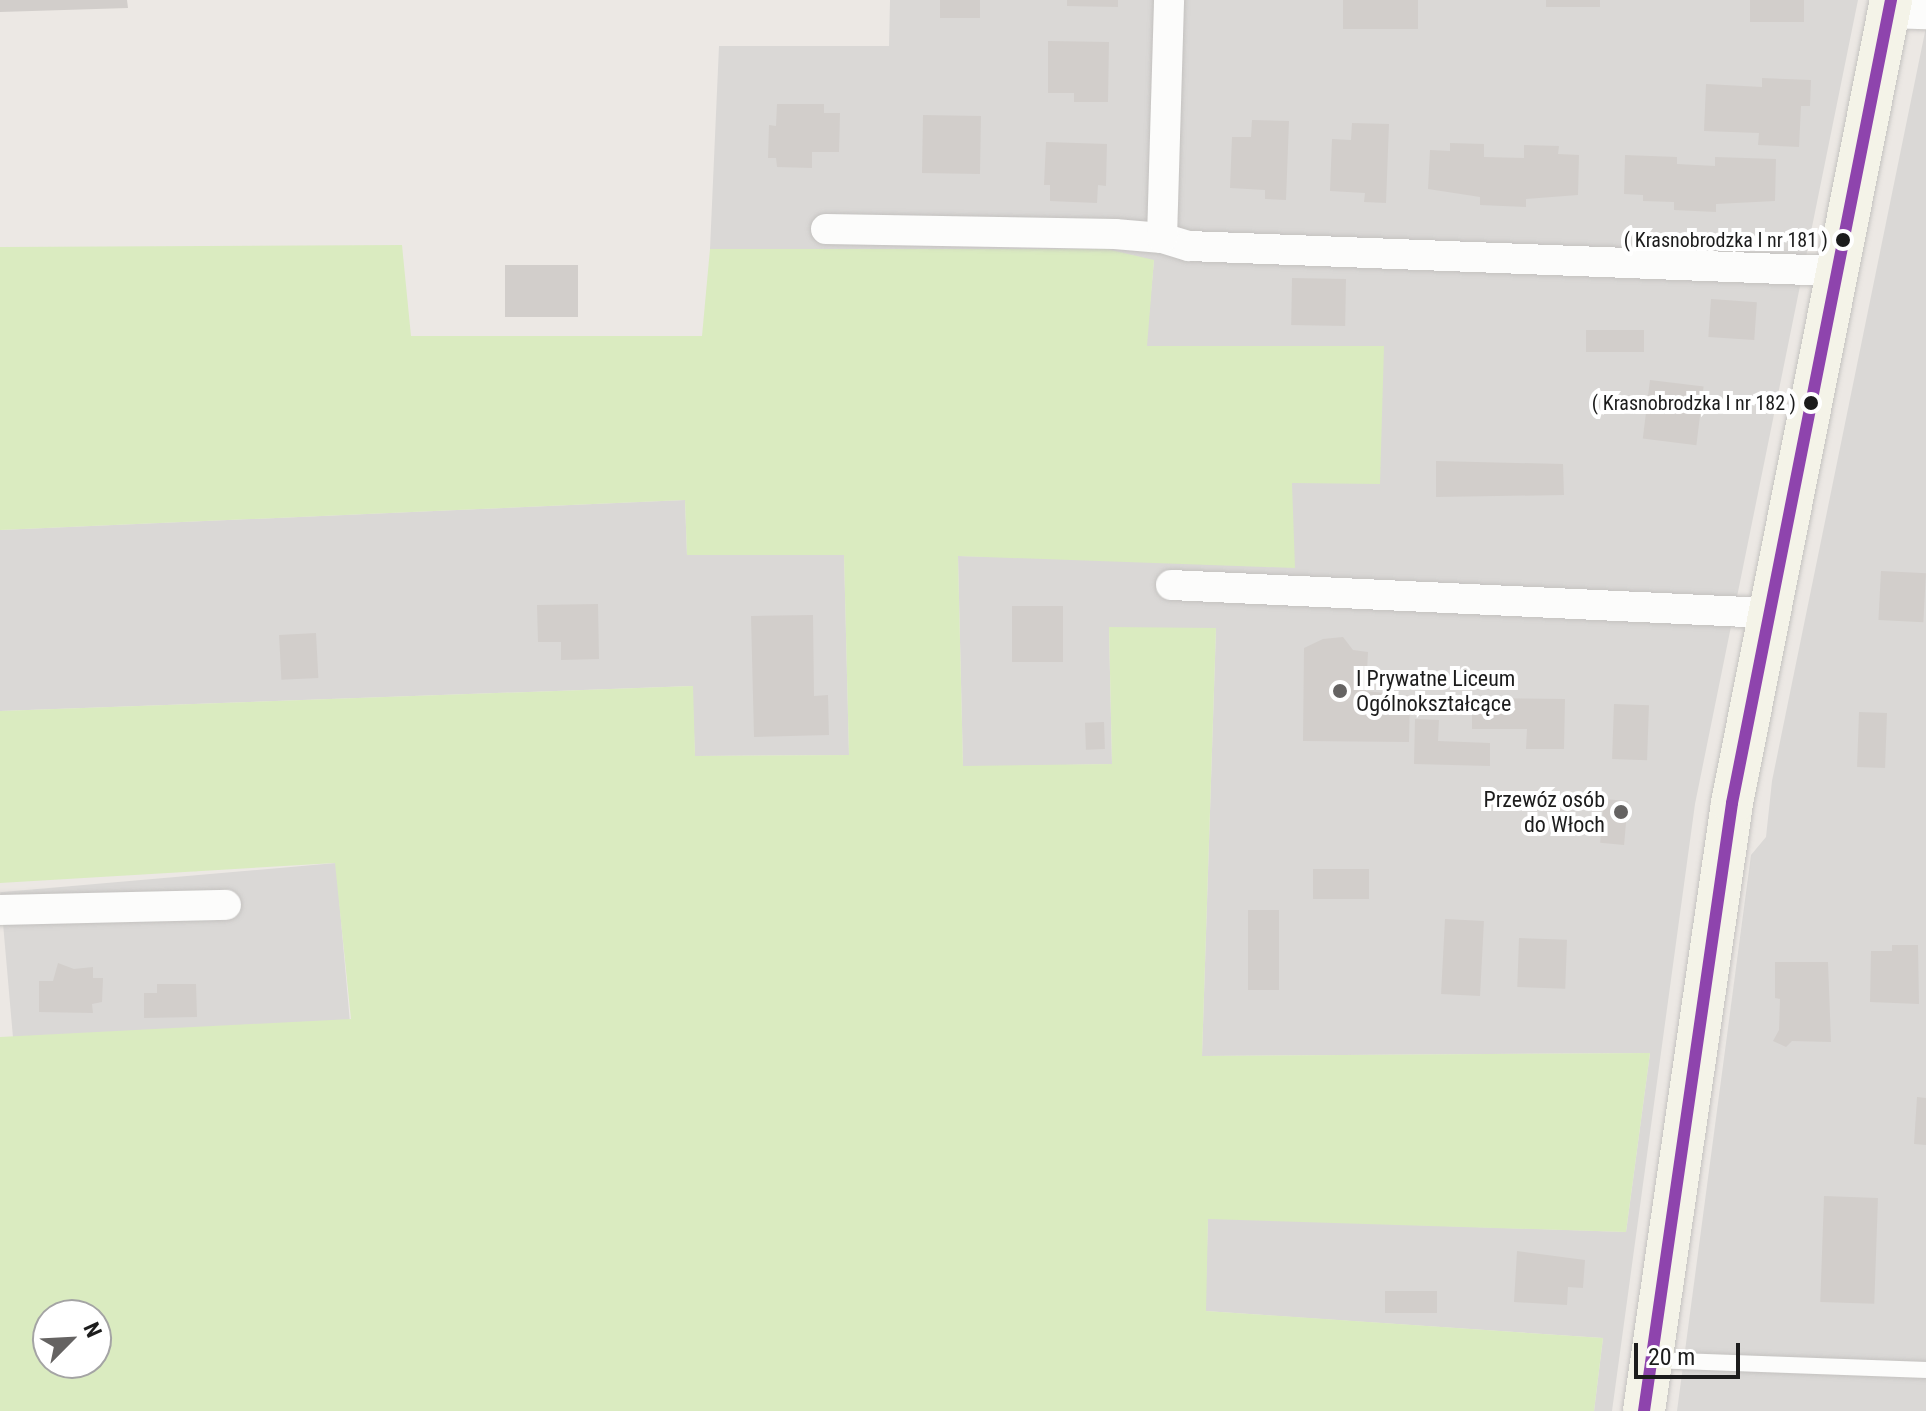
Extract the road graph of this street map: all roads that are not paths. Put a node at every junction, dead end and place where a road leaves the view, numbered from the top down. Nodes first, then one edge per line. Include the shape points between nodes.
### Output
1 (1169, 0) edge
2 (1901, 9) edge
3 (826, 229) dead end
4 (1162, 238) junction
5 (1835, 271) junction
6 (1171, 585) dead end
7 (1768, 613) junction
8 (226, 905) dead end
9 (0, 910) edge
10 (1651, 1360) junction
11 (1926, 1370) edge
12 (1644, 1411) edge

1 - 4 street
2 - 5 street
3 - 4 street
4 - 5 street via 1189,246
5 - 7 street
6 - 7 street
7 - 10 street via 1732,803
8 - 9 street
10 - 11 lane
10 - 12 street

